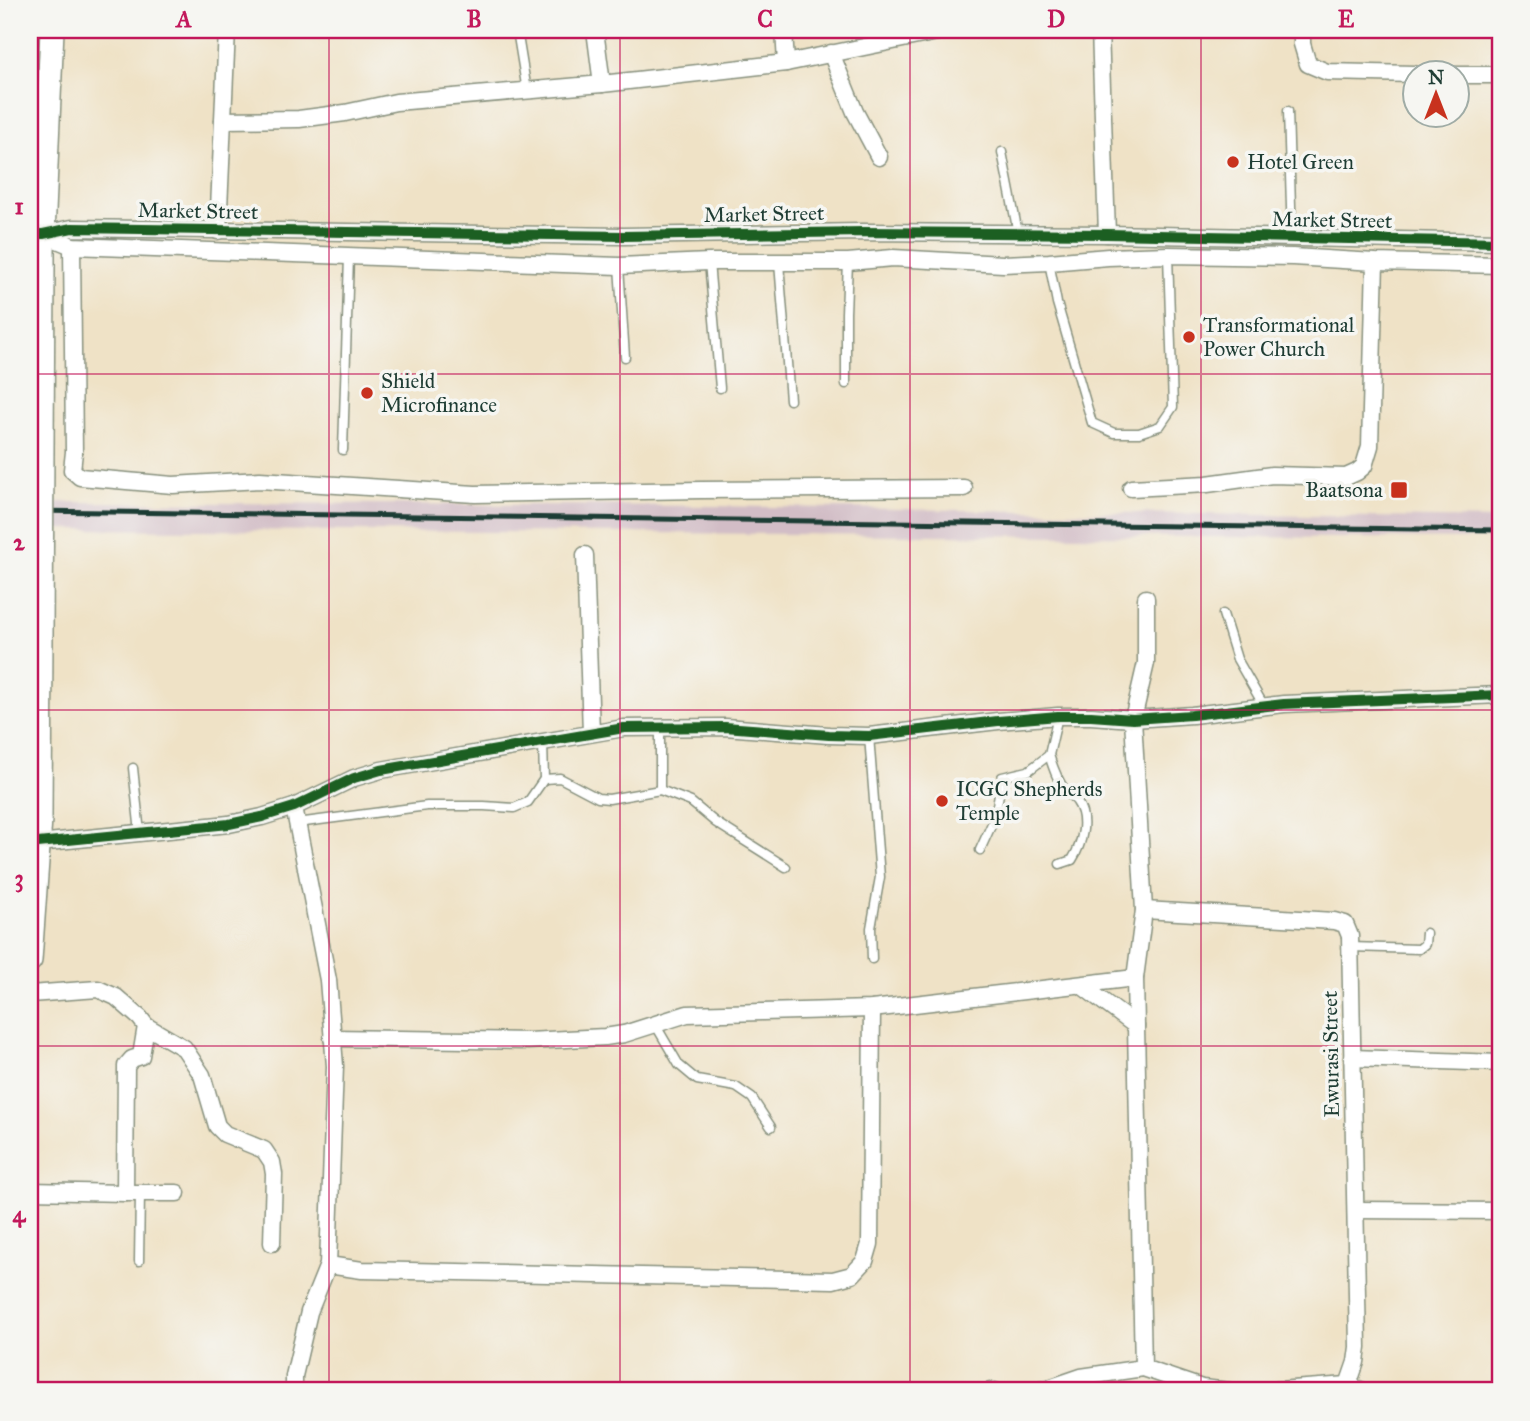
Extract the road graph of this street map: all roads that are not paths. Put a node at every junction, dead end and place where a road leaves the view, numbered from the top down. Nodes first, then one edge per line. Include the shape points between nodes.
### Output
1 (52, 30) edge
2 (227, 30) edge
3 (517, 30) edge
4 (594, 30) edge
5 (784, 30) edge
6 (947, 30) edge
7 (1100, 30) edge
8 (1303, 30) edge
9 (831, 54) junction
10 (786, 62) junction
11 (1400, 74) edge
12 (1470, 75) edge
13 (1500, 75) edge
14 (602, 84) junction
15 (527, 91) junction
16 (1288, 111) dead end
17 (223, 120) junction
18 (1002, 152) dead end
19 (879, 157) dead end
20 (218, 231) junction
21 (1017, 233) junction
22 (36, 234) edge
23 (1107, 234) junction
24 (1292, 238) junction
25 (1500, 242) edge
26 (72, 246) junction
27 (1168, 255) junction
28 (349, 256) junction
29 (709, 262) junction
30 (848, 262) junction
31 (1049, 262) junction
32 (1375, 262) junction
33 (779, 263) junction
34 (1500, 265) edge
35 (619, 266) junction
36 (625, 357) dead end
37 (846, 384) dead end
38 (720, 388) dead end
39 (790, 400) dead end
40 (343, 450) dead end
41 (964, 488) dead end
42 (1130, 488) dead end
43 (585, 555) dead end
44 (1146, 598) dead end
45 (1223, 614) dead end
46 (1500, 695) edge
47 (1264, 706) junction
48 (1058, 716) junction
49 (1133, 719) junction
50 (660, 727) junction
51 (592, 733) junction
52 (869, 736) junction
53 (543, 742) junction
54 (1049, 755) junction
55 (133, 768) dead end
56 (544, 779) junction
57 (660, 790) junction
58 (296, 815) junction
59 (141, 833) junction
60 (38, 843) junction
61 (980, 849) dead end
62 (1060, 864) dead end
63 (786, 867) dead end
64 (1144, 910) junction
65 (1426, 933) dead end
66 (1350, 947) junction
67 (872, 959) dead end
68 (30, 960) edge
69 (1135, 978) junction
70 (1081, 985) junction
71 (30, 995) edge
72 (872, 1009) junction
73 (655, 1024) junction
74 (146, 1026) junction
75 (1136, 1026) junction
76 (332, 1038) junction
77 (1352, 1058) junction
78 (1500, 1063) edge
79 (771, 1127) dead end
80 (30, 1191) edge
81 (132, 1193) junction
82 (177, 1193) dead end
83 (1357, 1210) junction
84 (1500, 1211) edge
85 (272, 1243) dead end
86 (139, 1261) dead end
87 (328, 1265) junction
88 (1143, 1368) junction
89 (1356, 1388) edge
90 (1314, 1389) edge
91 (293, 1391) edge
92 (1028, 1391) edge
93 (1229, 1391) edge
94 (1264, 1391) edge

1 - 22 main road
2 - 17 street
3 - 15 lane
4 - 14 street
5 - 10 street
6 - 9 street
7 - 23 street
8 - 11 street via 1308,64 1327,72
9 - 10 street
9 - 19 street
10 - 14 street
12 - 13 street
14 - 15 street
15 - 17 street via 396,102 299,119
16 - 24 lane
17 - 20 street
18 - 21 lane
20 - 21 street, Market Street via 624,236
20 - 22 street, Market Street via 72,228
21 - 23 street, Market Street
22 - 26 street, Market Street
22 - 60 main road, bridge via 43,267
23 - 24 street, Market Street
24 - 25 street, Market Street
26 - 28 street, Market Street
26 - 41 street via 72,470 80,477 173,485 260,480 475,494
27 - 31 street, Market Street
27 - 31 lane via 1173,407 1160,426 1139,433 1114,433 1092,423
27 - 32 street, Market Street
28 - 35 street, Market Street
28 - 40 lane
29 - 33 street, Market Street
29 - 35 street, Market Street
29 - 38 lane
30 - 31 street, Market Street via 893,258
30 - 33 street, Market Street
30 - 37 lane
32 - 34 street, Market Street
32 - 42 street via 1370,446 1364,466 1346,477 1272,475
33 - 39 lane
35 - 36 lane
43 - 51 street
44 - 49 street via 1146,663
45 - 47 lane via 1237,659
46 - 47 street
47 - 49 street
48 - 49 street
48 - 52 street
48 - 54 lane
49 - 64 street
50 - 51 street
50 - 52 street
50 - 57 lane
51 - 53 street
52 - 67 lane via 880,877 871,928
53 - 56 lane
53 - 58 street via 381,770 354,778
54 - 61 lane via 1028,771 1002,777 995,817
54 - 62 lane via 1066,792 1077,802 1083,827 1079,849 1072,860
55 - 59 lane
56 - 57 lane via 560,778 598,798
56 - 58 lane via 528,802 514,808 427,806
57 - 63 lane via 691,802
58 - 59 street
58 - 76 street via 328,980
59 - 60 street
60 - 68 main road
64 - 66 street via 1334,921 1345,924
64 - 69 street
65 - 66 lane via 1419,949
66 - 77 street, Ewurasi Street
69 - 70 street
69 - 75 street
70 - 72 street
70 - 75 street
71 - 74 street via 98,989 116,997
72 - 73 street via 688,1014
72 - 87 street via 870,1244 865,1261 852,1275 820,1280 362,1270
73 - 76 street via 605,1037 528,1041
73 - 79 lane via 679,1065 697,1080 736,1087 752,1098
74 - 81 street via 141,1056 127,1066
74 - 85 street via 188,1052 202,1075 217,1126 268,1155 274,1174
75 - 88 street
76 - 87 street
77 - 78 street
77 - 83 street, Ewurasi Street
80 - 81 street
81 - 82 street
81 - 86 lane
83 - 84 street
83 - 89 street, Ewurasi Street
87 - 91 street via 309,1312
88 - 92 street
88 - 93 street via 1202,1388
89 - 90 street
90 - 94 street

